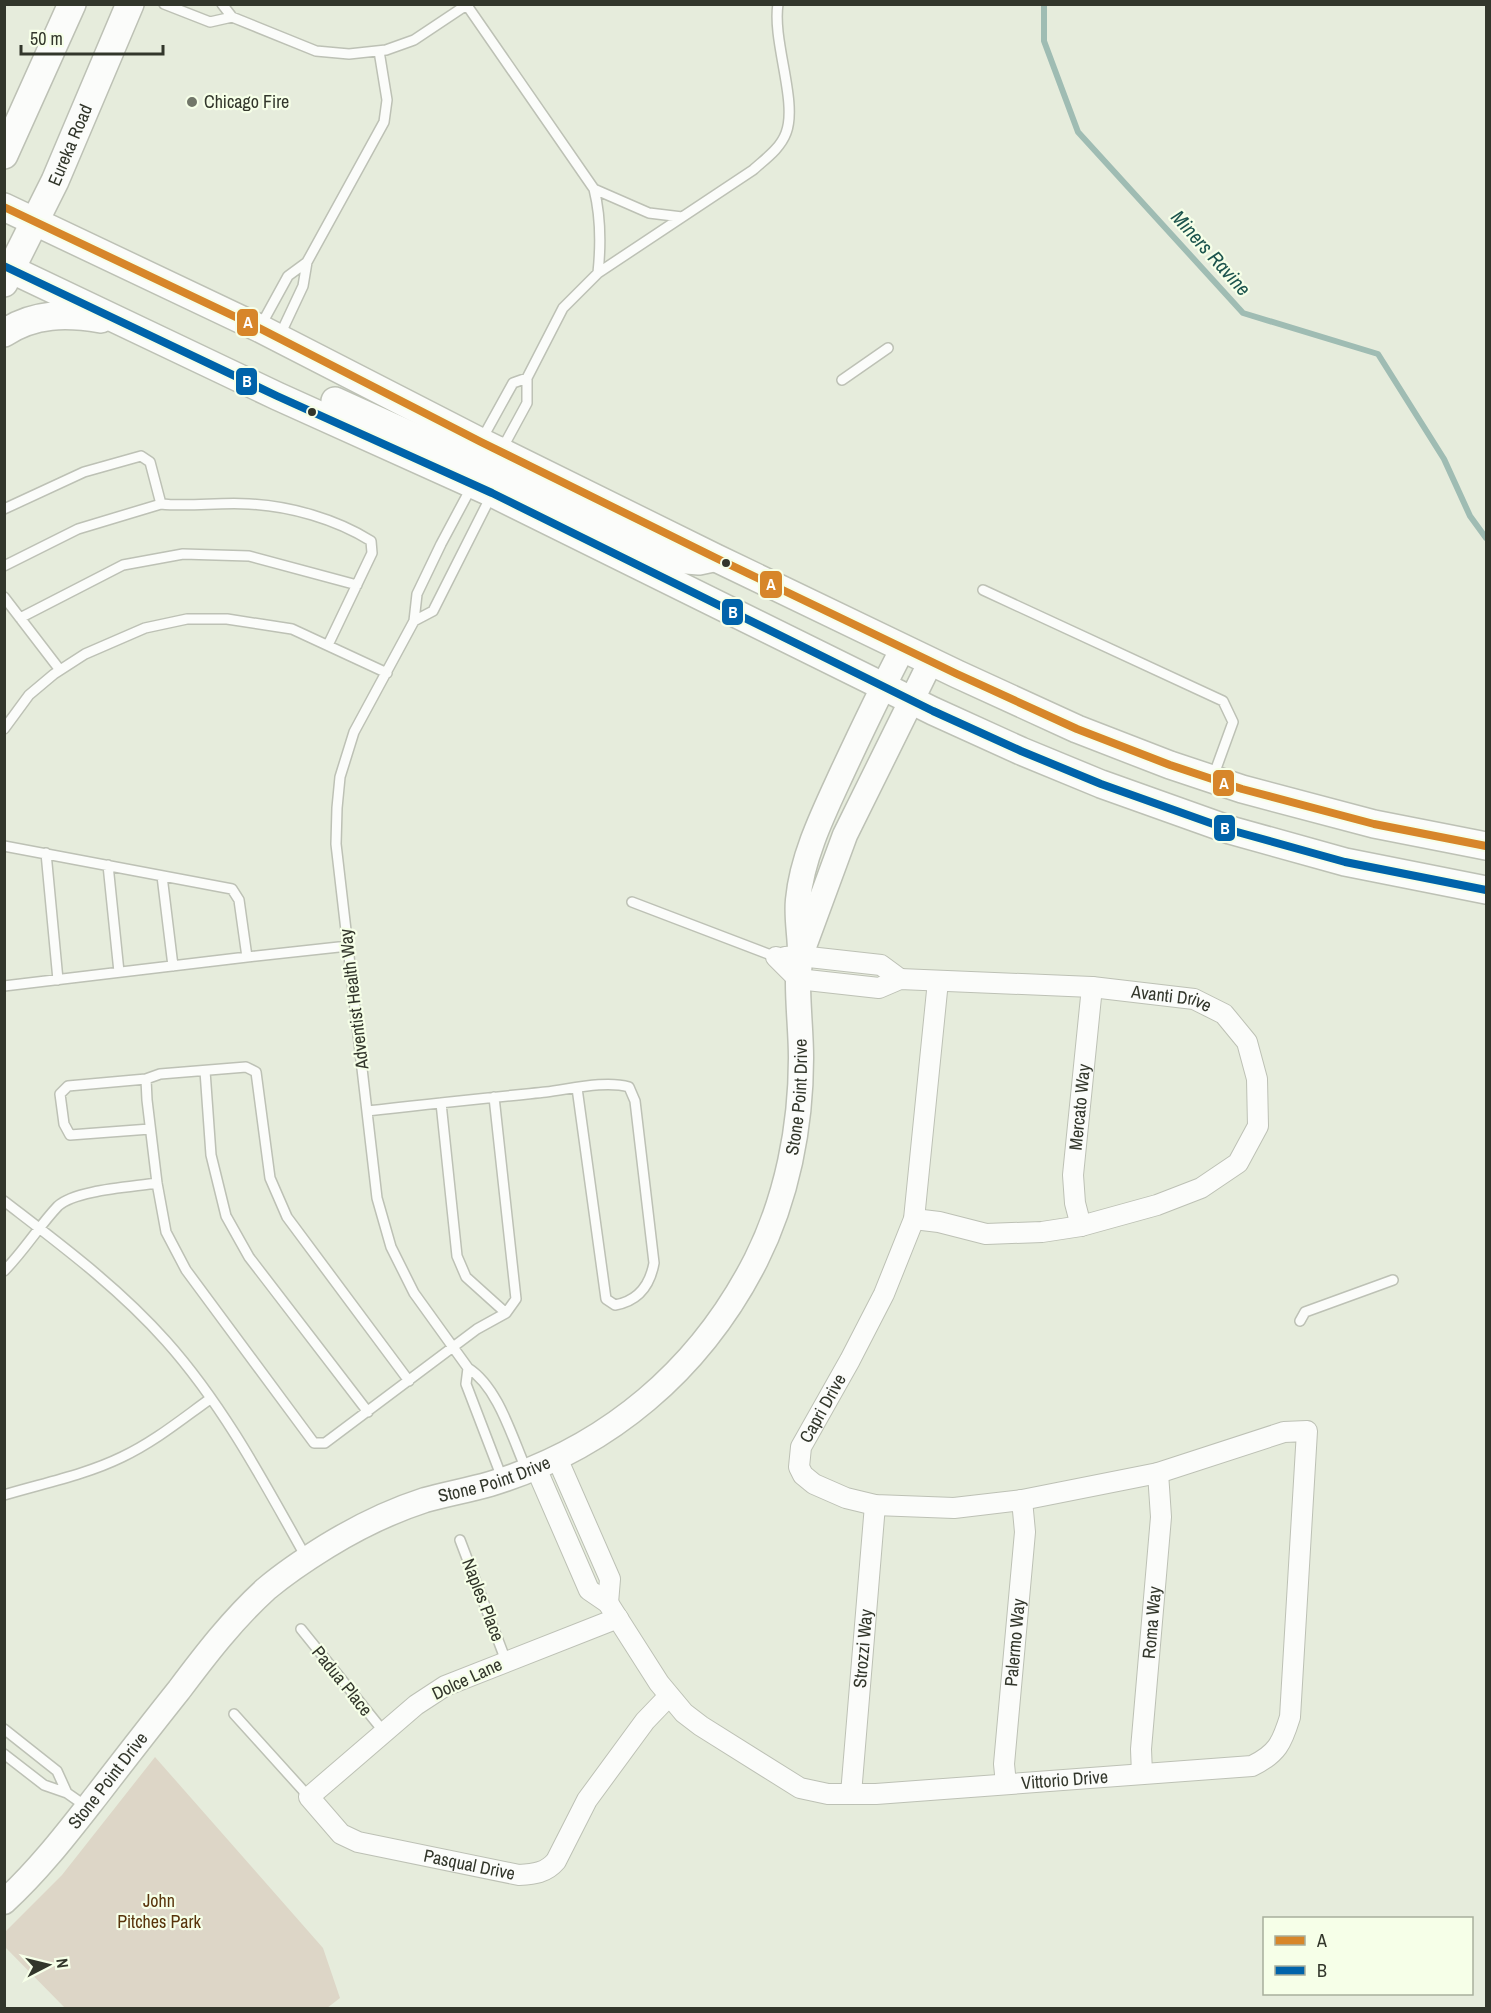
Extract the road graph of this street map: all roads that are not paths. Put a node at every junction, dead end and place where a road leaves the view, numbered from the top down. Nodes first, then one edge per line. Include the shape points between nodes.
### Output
1 (72, 4) edge
2 (130, 4) edge
3 (164, 4) edge
4 (222, 4) edge
5 (778, 4) edge
6 (467, 5) edge
7 (232, 17) junction
8 (379, 51) junction
9 (46, 66) junction
10 (4, 117) edge
11 (4, 155) edge
12 (594, 189) junction
13 (4, 207) edge
14 (682, 217) junction
15 (35, 222) junction
16 (307, 262) junction
17 (7, 272) edge
18 (598, 273) junction
19 (140, 330) junction
20 (4, 333) edge
21 (269, 333) junction
22 (888, 348) dead end
23 (527, 378) junction
24 (842, 380) dead end
25 (277, 396) junction
26 (491, 446) junction
27 (483, 489) junction
28 (161, 504) junction
29 (4, 509) edge
30 (716, 558) junction
31 (4, 566) edge
32 (357, 585) junction
33 (983, 590) dead end
34 (4, 597) edge
35 (20, 618) junction
36 (414, 621) junction
37 (328, 645) junction
38 (903, 648) junction
39 (931, 661) junction
40 (60, 670) junction
41 (387, 673) junction
42 (884, 686) junction
43 (912, 700) junction
44 (4, 729) edge
45 (1212, 780) junction
46 (4, 846) edge
47 (1486, 846) edge
48 (46, 853) junction
49 (108, 865) junction
50 (162, 876) junction
51 (1486, 890) edge
52 (632, 902) dead end
53 (348, 946) junction
54 (247, 957) junction
55 (776, 957) joint
56 (862, 963) junction
57 (173, 966) junction
58 (799, 968) junction
59 (119, 972) junction
60 (900, 979) junction
61 (58, 980) junction
62 (938, 981) junction
63 (4, 986) edge
64 (859, 986) junction
65 (1092, 987) junction
66 (205, 1071) junction
67 (146, 1079) junction
68 (577, 1088) junction
69 (494, 1097) junction
70 (441, 1103) junction
71 (367, 1111) junction
72 (150, 1128) junction
73 (157, 1183) junction
74 (4, 1201) edge
75 (914, 1219) junction
76 (1081, 1226) junction
77 (41, 1228) junction
78 (4, 1271) edge
79 (1392, 1280) dead end
80 (506, 1313) junction
81 (1300, 1321) dead end
82 (454, 1348) junction
83 (468, 1368) junction
84 (409, 1381) junction
85 (210, 1399) junction
86 (368, 1412) junction
87 (1307, 1431) joint
88 (540, 1466) junction
89 (1158, 1473) junction
90 (503, 1479) junction
91 (4, 1495) edge
92 (1022, 1500) junction
93 (875, 1505) junction
94 (460, 1540) dead end
95 (308, 1559) junction
96 (603, 1562) junction
97 (581, 1571) junction
98 (613, 1611) junction
99 (301, 1629) dead end
100 (506, 1661) junction
101 (669, 1696) junction
102 (234, 1713) dead end
103 (4, 1730) edge
104 (384, 1732) junction
105 (4, 1754) edge
106 (1142, 1774) junction
107 (1006, 1784) junction
108 (67, 1793) junction
109 (851, 1794) junction
110 (309, 1797) junction
111 (87, 1807) junction
112 (4, 1902) edge

1 - 9 main road
2 - 15 main road, Eureka Road
3 - 7 lane via 210,21
4 - 7 lane
5 - 14 lane via 789,110 787,132 774,152 753,170
6 - 8 lane via 414,40
6 - 12 lane
7 - 8 lane via 316,51
8 - 16 lane via 387,100 384,122
9 - 10 main road
9 - 11 main road
12 - 14 lane via 649,213
12 - 18 lane via 601,248
13 - 15 main road
14 - 18 lane
15 - 17 main road, Eureka Road
15 - 21 main road
16 - 21 lane via 303,286
16 - 21 lane via 288,276
17 - 19 main road
18 - 23 lane via 563,308
19 - 20 main road via 67,314 37,319
19 - 25 main road
21 - 26 main road
22 - 24 lane
23 - 26 lane via 527,403
23 - 26 lane via 513,383
25 - 26 main road via 322,395 454,454 472,458
25 - 27 main road
26 - 30 main road
27 - 30 main road via 491,478 506,479 674,559
27 - 36 lane, Adventist Health Way via 441,544 417,594
27 - 36 lane, Adventist Health Way via 433,611
27 - 42 main road
28 - 29 lane via 150,462 141,456 84,472
28 - 31 lane via 78,529
28 - 32 lane via 248,504 294,510 357,532 371,541 372,553
30 - 38 main road
32 - 35 lane via 249,556 183,554 123,565
32 - 37 lane
33 - 45 lane via 1222,701 1233,722
34 - 35 lane
35 - 40 lane
36 - 41 lane, Adventist Health Way
37 - 40 lane via 292,629 227,619 187,619 145,628 85,654
37 - 41 lane
38 - 39 main road
38 - 42 street, Stone Point Drive
39 - 43 street, Stone Point Drive
39 - 45 main road via 1077,729
40 - 44 lane via 29,695
41 - 53 lane, Adventist Health Way via 354,732 340,777 336,844
42 - 43 main road
42 - 58 street, Stone Point Drive via 826,805 802,876 797,919
43 - 51 main road via 1101,784 1230,830 1345,862
43 - 58 street, Stone Point Drive via 845,835
45 - 47 main road via 1374,824
46 - 48 lane
48 - 49 lane
48 - 61 lane
49 - 50 lane
49 - 59 lane
50 - 54 lane via 232,889 239,900
50 - 57 lane
52 - 55 lane
53 - 54 lane
53 - 71 lane, Adventist Health Way
54 - 57 lane
55 - 58 street, Avanti Drive
56 - 58 street, Avanti Drive
56 - 60 street, Avanti Drive via 881,965
56 - 64 street
57 - 59 lane
58 - 64 street, Avanti Drive
58 - 88 street, Stone Point Drive via 801,1063 795,1141 780,1197 756,1259 706,1339 656,1391 594,1440
59 - 61 lane
60 - 62 street, Avanti Drive
60 - 64 street, Avanti Drive via 879,988
61 - 63 lane
62 - 65 street, Avanti Drive
62 - 75 street, Capri Drive
65 - 76 street, Mercato Way via 1073,1175
65 - 76 street, Avanti Drive via 1194,999 1224,1014 1247,1042 1257,1079 1258,1126 1238,1163 1201,1188
66 - 67 lane via 160,1074
66 - 84 lane via 246,1067 256,1072 270,1178 287,1217
66 - 86 lane via 211,1155 226,1216 249,1257
67 - 72 lane
67 - 72 lane via 68,1086 60,1094 69,1135
68 - 68 lane via 618,1084 629,1087 635,1101 654,1263 645,1288 628,1303 615,1305 606,1299
68 - 69 lane
69 - 70 lane
69 - 80 lane via 516,1299
70 - 71 lane
70 - 80 lane via 457,1256 466,1277
71 - 82 lane, Adventist Health Way via 377,1198 391,1247 414,1293
72 - 73 lane
73 - 77 lane via 74,1196 59,1205
73 - 86 lane via 166,1232 186,1270 314,1443 326,1443
74 - 77 lane
75 - 76 street, Avanti Drive via 986,1234
75 - 93 street, Capri Drive via 884,1294 801,1447 799,1467 814,1484
77 - 78 lane
77 - 85 lane via 140,1314
79 - 81 lane via 1305,1312
80 - 82 lane
82 - 83 lane, Adventist Health Way
82 - 84 lane
83 - 88 lane, Adventist Health Way via 480,1375 493,1392
83 - 90 lane, Adventist Health Way via 466,1384
84 - 86 lane
85 - 91 lane via 123,1457 90,1471
85 - 95 lane
87 - 89 street, Capri Drive via 1284,1432
87 - 106 street, Vittorio Drive via 1290,1717 1284,1738 1269,1758 1252,1766
88 - 90 street, Stone Point Drive
88 - 96 street, Vittorio Drive
88 - 97 street, Vittorio Drive
89 - 92 street, Capri Drive
89 - 106 street, Roma Way via 1161,1517
90 - 95 street, Stone Point Drive via 384,1515
92 - 93 street, Capri Drive via 954,1508
92 - 107 street, Palermo Way via 1024,1532 1004,1764
93 - 109 street, Strozzi Way
94 - 100 lane, Naples Place
95 - 111 street, Stone Point Drive via 266,1590 223,1634
96 - 97 street
96 - 98 street, Vittorio Drive via 610,1579
97 - 98 street, Vittorio Drive via 589,1590
98 - 100 street, Dolce Lane
98 - 101 street, Vittorio Drive
99 - 104 lane, Padua Place
100 - 104 street, Dolce Lane via 445,1686
101 - 109 street, Vittorio Drive via 701,1726 800,1788
101 - 110 street, Pasqual Drive via 645,1721 587,1800 553,1864 537,1874 519,1875 358,1842 341,1834
102 - 110 lane, Pasqual Drive
103 - 108 lane via 57,1771
104 - 110 street, Dolce Lane
105 - 108 lane via 45,1785
106 - 107 street, Vittorio Drive
107 - 109 street, Vittorio Drive
108 - 111 lane
111 - 112 street, Stone Point Drive

